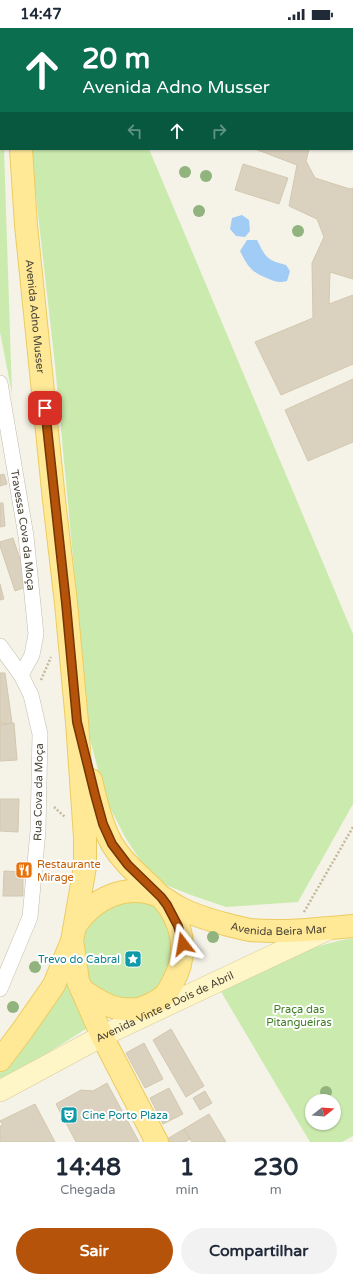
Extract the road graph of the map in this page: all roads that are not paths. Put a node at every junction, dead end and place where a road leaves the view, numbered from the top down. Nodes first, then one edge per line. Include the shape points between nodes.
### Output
1 (21, 150) edge
2 (0, 383) edge
3 (0, 646) edge
4 (21, 675) junction
5 (77, 722) junction
6 (161, 897) junction
7 (343, 927) edge
8 (74, 934) junction
9 (0, 989) edge
10 (82, 990) junction
11 (102, 1036) junction
12 (0, 1060) edge
13 (0, 1092) edge
14 (157, 1142) edge

1 - 5 main road, Avenida Adno Musser via 26,225
2 - 4 street, Travessa Cova da Moça via 26,536 36,634 32,655
3 - 4 street, Rua Cova da Moça
4 - 9 street, Rua Cova da Moça via 31,695 40,734 38,838 30,917
5 - 6 main road, Avenida Adno Musser via 103,824 112,844 128,865
5 - 8 main road, Avenida Adno Musser via 85,867
6 - 7 main road, Avenida Beira Mar via 206,919 249,930
6 - 8 main road via 144,892 126,892 100,900 83,915
6 - 10 main road via 172,912 183,944 176,976 166,995 139,1009 115,1009
7 - 11 main road, Avenida Vinte e Dois de Abril
8 - 10 main road via 78,980
8 - 12 main road via 54,985
10 - 11 main road
11 - 13 main road, Avenida Vinte e Dois de Abril
11 - 14 main road

